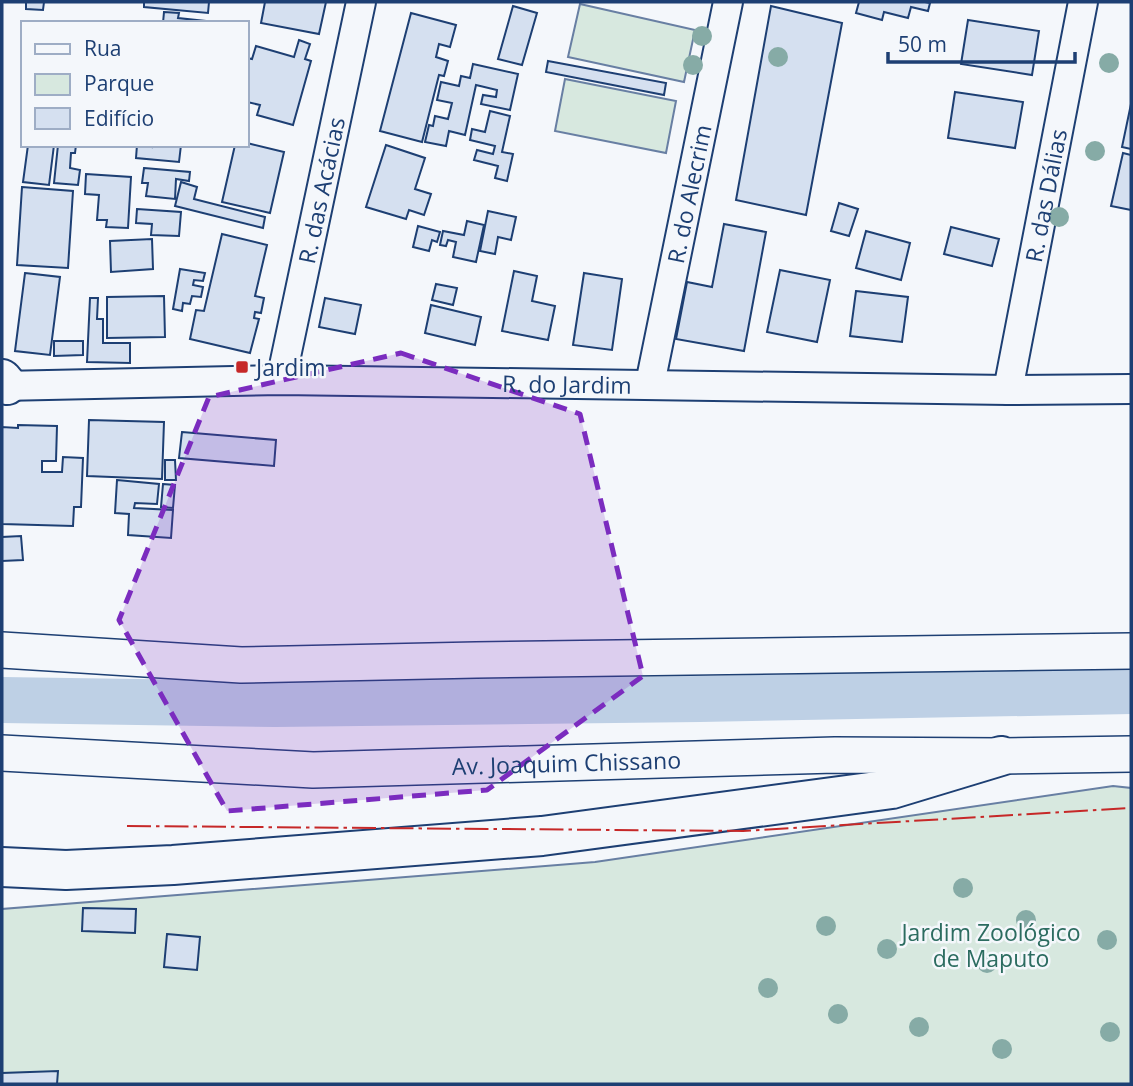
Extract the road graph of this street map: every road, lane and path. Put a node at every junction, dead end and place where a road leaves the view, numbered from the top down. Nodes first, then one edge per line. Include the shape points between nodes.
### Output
1 (361, 2) edge
2 (728, 2) edge
3 (1083, 2) edge
4 (281, 380) junction
5 (4, 383) edge
6 (650, 384) junction
7 (1131, 389) edge
8 (1008, 390) junction
9 (2, 650) edge
10 (1131, 650) edge
11 (2, 753) edge
12 (1131, 754) edge
13 (1001, 757) junction
14 (2, 867) edge
15 (66, 870) junction
16 (2, 894) edge

1 - 4 street, R. das Acácias
2 - 6 street, R. do Alecrim
3 - 8 street, R. das Dálias
4 - 5 street, R. do Jardim
4 - 6 street, R. do Jardim
6 - 8 street, R. do Jardim
7 - 8 street, R. do Jardim
9 - 10 main road via 241,665
11 - 13 main road, Av. Joaquim Chissano via 313,770 835,755
12 - 13 main road, Av. Joaquim Chissano
13 - 15 highway via 892,789 542,836
14 - 15 highway
15 - 16 highway

